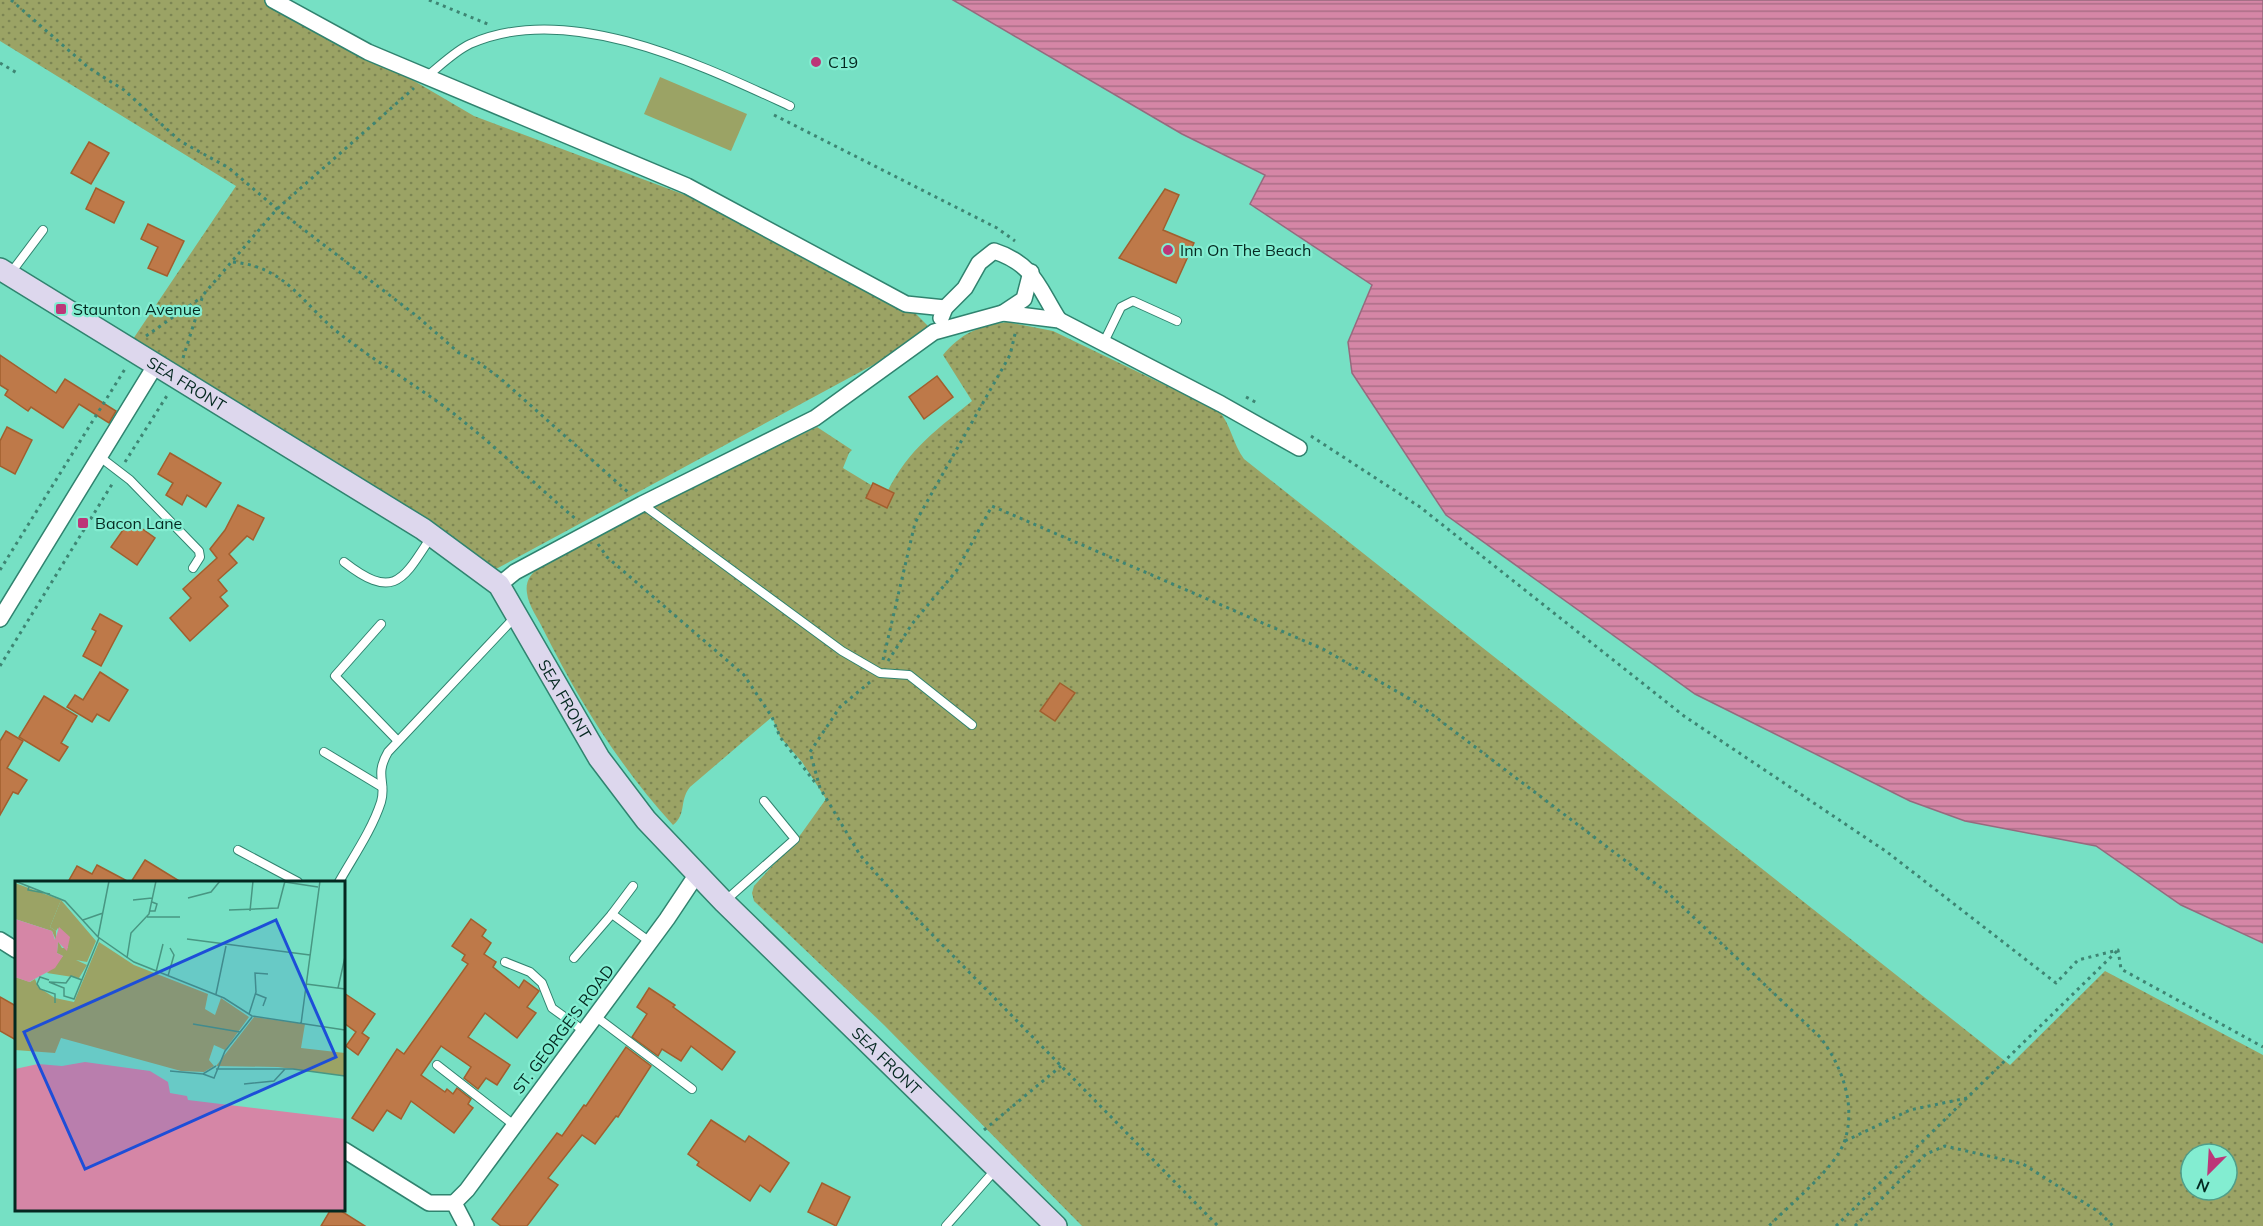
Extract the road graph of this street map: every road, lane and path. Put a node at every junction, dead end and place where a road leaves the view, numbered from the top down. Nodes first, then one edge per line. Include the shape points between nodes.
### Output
1 (11, 0) edge
2 (273, 0) edge
3 (429, 0) edge
4 (519, 30) junction
5 (0, 63) edge
6 (17, 73) dead end
7 (426, 77) junction
8 (790, 106) dead end
9 (768, 111) dead end
10 (277, 209) junction
11 (43, 230) dead end
12 (1021, 244) dead end
13 (233, 262) junction
14 (5, 272) edge
15 (1031, 272) junction
16 (203, 296) junction
17 (945, 308) junction
18 (1003, 313) junction
19 (1020, 314) junction
20 (1059, 320) junction
21 (1177, 321) dead end
22 (934, 332) junction
23 (1104, 342) junction
24 (135, 353) junction
25 (156, 366) junction
26 (177, 380) junction
27 (1242, 395) dead end
28 (1261, 406) dead end
29 (1307, 433) dead end
30 (1299, 448) dead end
31 (100, 457) junction
32 (119, 471) junction
33 (642, 504) junction
34 (590, 532) junction
35 (432, 536) junction
36 (344, 562) dead end
37 (193, 568) dead end
38 (0, 570) edge
39 (499, 585) junction
40 (516, 616) junction
41 (0, 619) edge
42 (381, 624) dead end
43 (0, 666) edge
44 (880, 673) junction
45 (972, 724) dead end
46 (397, 740) junction
47 (324, 752) dead end
48 (382, 787) junction
49 (820, 788) junction
50 (764, 801) dead end
51 (238, 850) dead end
52 (697, 874) junction
53 (296, 881) edge
54 (340, 881) edge
55 (633, 886) dead end
56 (724, 902) junction
57 (612, 914) junction
58 (0, 940) edge
59 (650, 942) junction
60 (15, 949) edge
61 (2118, 950) junction
62 (574, 958) dead end
63 (505, 962) dead end
64 (595, 1016) junction
65 (584, 1031) junction
66 (2263, 1047) edge
67 (437, 1065) dead end
68 (1061, 1066) junction
69 (692, 1089) dead end
70 (1969, 1098) junction
71 (514, 1125) junction
72 (969, 1141) junction
73 (1845, 1141) junction
74 (345, 1151) edge
75 (997, 1168) junction
76 (454, 1203) junction
77 (466, 1226) edge
78 (946, 1226) edge
79 (1056, 1226) edge
80 (1218, 1226) edge
81 (1769, 1226) edge
82 (1836, 1226) edge
83 (1856, 1226) edge
84 (2113, 1226) edge

1 - 10 path via 89,68 124,90 180,141 229,168
2 - 7 street via 368,52
3 - 4 path via 490,25
4 - 7 lane via 469,44
4 - 8 lane via 550,28 665,51
5 - 6 path
7 - 10 path
7 - 17 street via 687,186 906,304
9 - 12 path
10 - 13 path
10 - 33 path via 459,353 500,378
11 - 14 lane
13 - 16 path
13 - 34 path via 251,263 299,292 340,334 453,413
14 - 24 street, SEA FRONT
15 - 17 street via 1013,257 994,251 979,263 965,288
15 - 18 street via 1024,299
15 - 20 street
16 - 24 path via 144,337
16 - 26 path
17 - 22 street
18 - 19 street
18 - 22 street
19 - 20 street
19 - 44 path via 1010,355 915,523
20 - 23 street
21 - 23 lane via 1133,301 1121,308
22 - 33 street via 815,418
23 - 30 street
24 - 25 street, SEA FRONT
24 - 38 path
25 - 26 street, SEA FRONT
25 - 31 street
26 - 32 path
26 - 35 street, SEA FRONT
27 - 28 path
29 - 61 path via 1420,507 1684,716 1887,852 2056,983 2078,960
31 - 32 lane
31 - 41 street
32 - 37 lane via 199,551
32 - 43 path
33 - 34 street
33 - 44 lane via 842,651
34 - 39 street via 515,572
34 - 49 path via 607,556 744,675 780,736
35 - 36 lane via 404,578 396,582 366,579
35 - 39 street, SEA FRONT
39 - 40 street, SEA FRONT
40 - 46 lane
40 - 52 street, SEA FRONT via 599,758 646,820
42 - 46 lane via 335,676
44 - 45 lane via 909,675
44 - 49 path via 840,707 810,752
44 - 73 path via 912,624 957,570 992,506 1323,649 1417,703 1668,893 1831,1051 1846,1089
46 - 48 lane via 381,764
47 - 48 lane
48 - 54 lane via 377,812
49 - 68 path via 860,855
50 - 56 lane via 795,839
51 - 53 lane
52 - 56 street, SEA FRONT
52 - 59 street, ST. GEORGE'S ROAD
55 - 57 lane
56 - 72 street, SEA FRONT
57 - 59 lane
57 - 62 lane
58 - 60 street
59 - 64 street, ST. GEORGE'S ROAD
61 - 66 path via 2121,969
61 - 70 path
63 - 65 lane via 530,972 542,983 552,1008
64 - 65 street, ST. GEORGE'S ROAD
64 - 69 lane
65 - 71 street, ST. GEORGE'S ROAD
67 - 71 lane
68 - 72 path
68 - 80 path
70 - 73 path via 1911,1110
70 - 82 path
71 - 76 street, ST. GEORGE'S ROAD
72 - 75 street, SEA FRONT
73 - 81 path via 1822,1172
74 - 76 street via 429,1203
75 - 78 lane
75 - 79 street, SEA FRONT
76 - 77 street
83 - 84 path via 1926,1154 1945,1146 2023,1164 2099,1212

